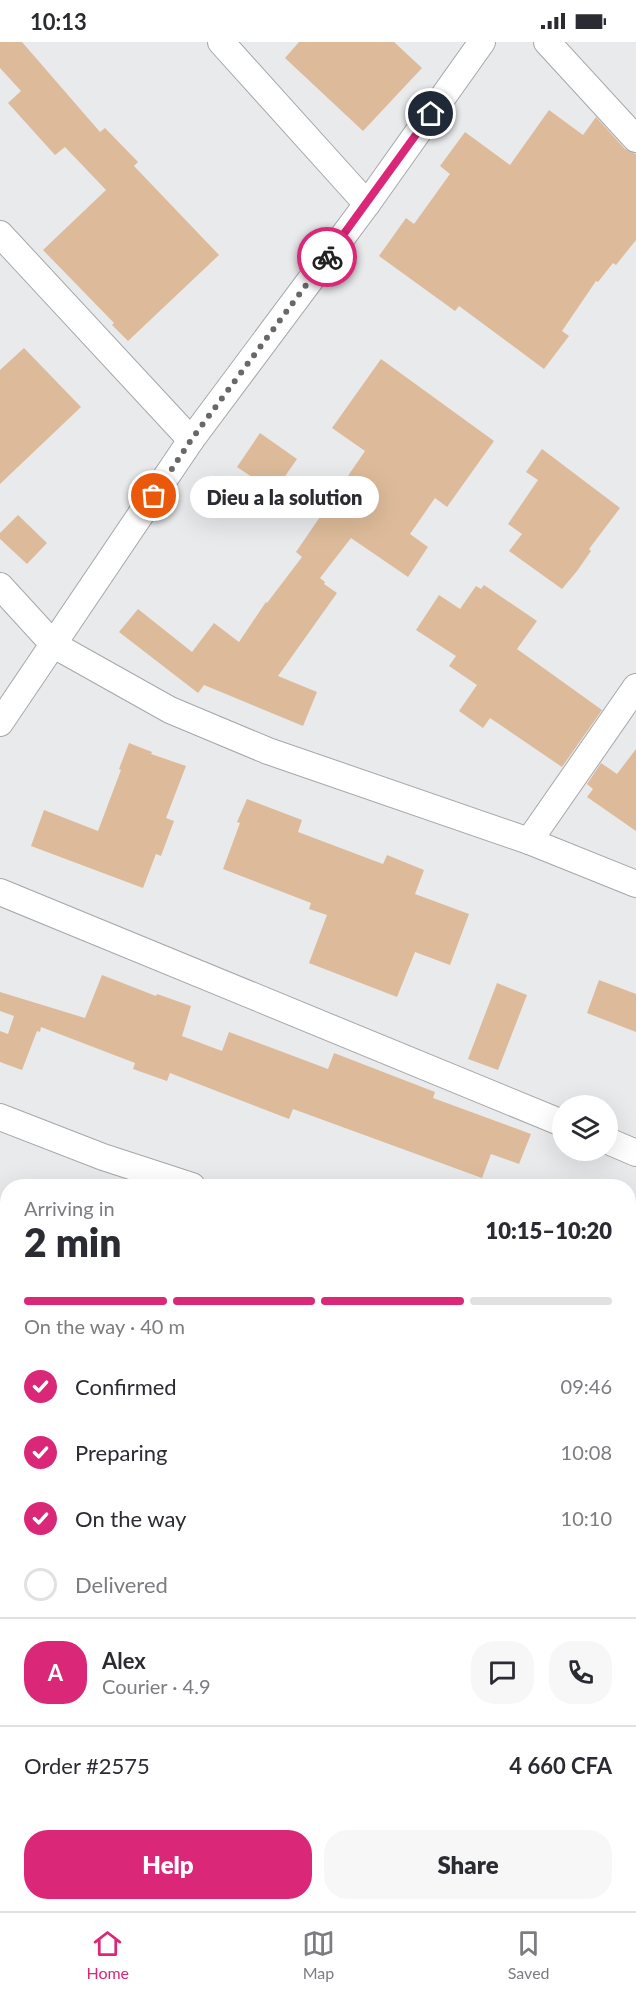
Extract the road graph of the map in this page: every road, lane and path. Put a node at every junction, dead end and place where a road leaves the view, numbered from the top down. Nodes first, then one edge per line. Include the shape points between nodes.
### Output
1 (221, 42) edge
2 (482, 42) edge
3 (547, 42) edge
4 (636, 139) edge
5 (367, 204) junction
6 (0, 234) edge
7 (191, 440) junction
8 (0, 586) edge
9 (54, 645) junction
10 (636, 687) edge
11 (0, 723) edge
12 (529, 841) junction
13 (636, 884) edge
14 (0, 892) edge
15 (0, 1117) edge
16 (552, 1119) edge
17 (618, 1145) edge
18 (636, 1153) edge
19 (171, 1179) edge

1 - 5 street
2 - 5 street
3 - 4 street
5 - 7 street
6 - 7 street
7 - 9 street
8 - 9 street
9 - 11 street
9 - 12 street via 170,710 268,751
10 - 12 street
12 - 13 street
14 - 16 street
15 - 19 street
17 - 18 street

